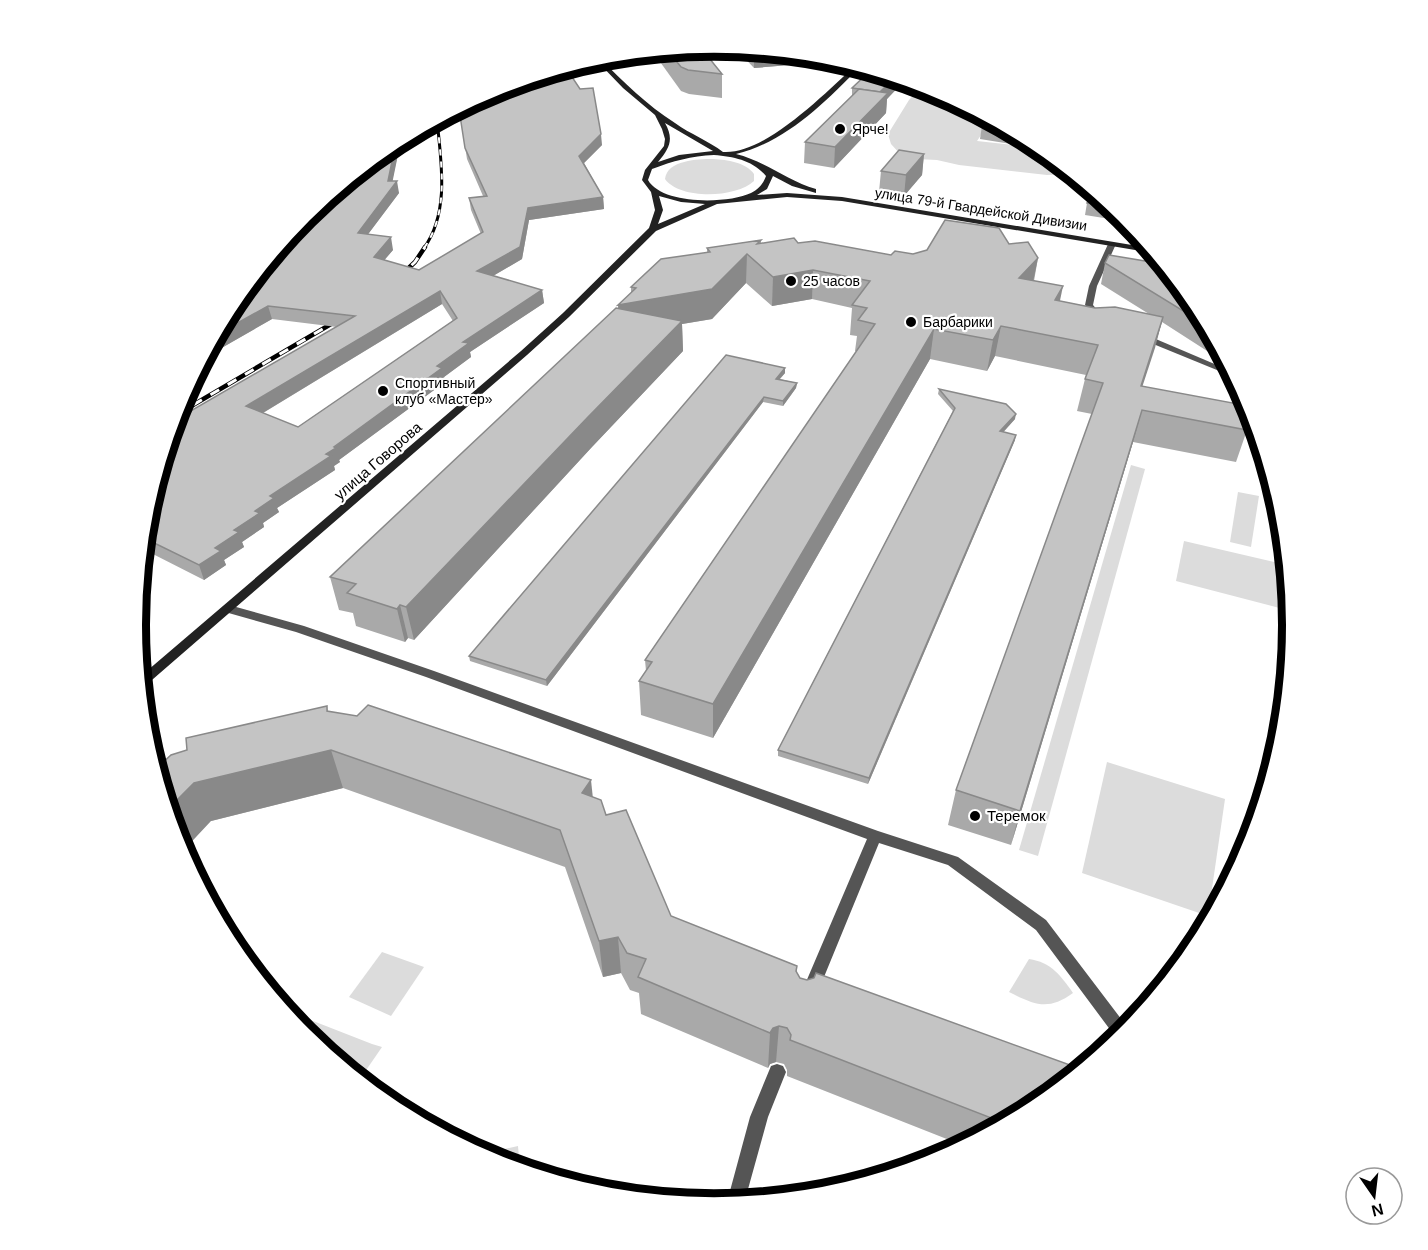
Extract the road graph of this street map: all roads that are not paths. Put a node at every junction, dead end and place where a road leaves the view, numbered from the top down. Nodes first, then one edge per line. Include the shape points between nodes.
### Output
1 (606, 67) edge
2 (849, 73) edge
3 (658, 115) junction
4 (768, 143) junction
5 (724, 154) junction
6 (652, 166) junction
7 (763, 167) junction
8 (654, 191) junction
9 (736, 199) junction
10 (842, 200) junction
11 (716, 202) junction
12 (653, 229) junction
13 (1112, 244) junction
14 (1139, 248) edge
15 (1110, 322) edge
16 (1131, 331) edge
17 (1221, 370) edge
18 (229, 609) junction
19 (149, 677) edge
20 (874, 836) junction
21 (803, 1006) edge
22 (1117, 1025) edge
23 (777, 1072) edge
24 (738, 1192) edge

1 - 3 main road
2 - 4 main road
3 - 5 main road
3 - 6 main road via 669,139
4 - 5 main road
4 - 7 main road via 758,155
5 - 6 main road via 682,156
5 - 7 main road, улица 79-й Гвардейской Дивизии
6 - 8 main road via 645,180
7 - 9 main road via 770,176 765,187
7 - 10 main road, улица 79-й Гвардейской Дивизии via 801,188
8 - 11 main road via 681,200
8 - 12 main road via 659,210
9 - 10 main road, улица 79-й Гвардейской Дивизии via 787,195
9 - 11 main road
10 - 13 main road, улица 79-й Гвардейской Дивизии
11 - 12 main road, улица Говорова
12 - 18 main road, улица Говорова via 566,315
13 - 14 main road, улица 79-й Гвардейской Дивизии
13 - 15 street via 1089,305 1100,318
16 - 17 street
18 - 19 main road, улица Говорова
18 - 20 street via 430,674
20 - 21 street
20 - 22 street via 953,861 1041,925
23 - 24 street via 759,1117

